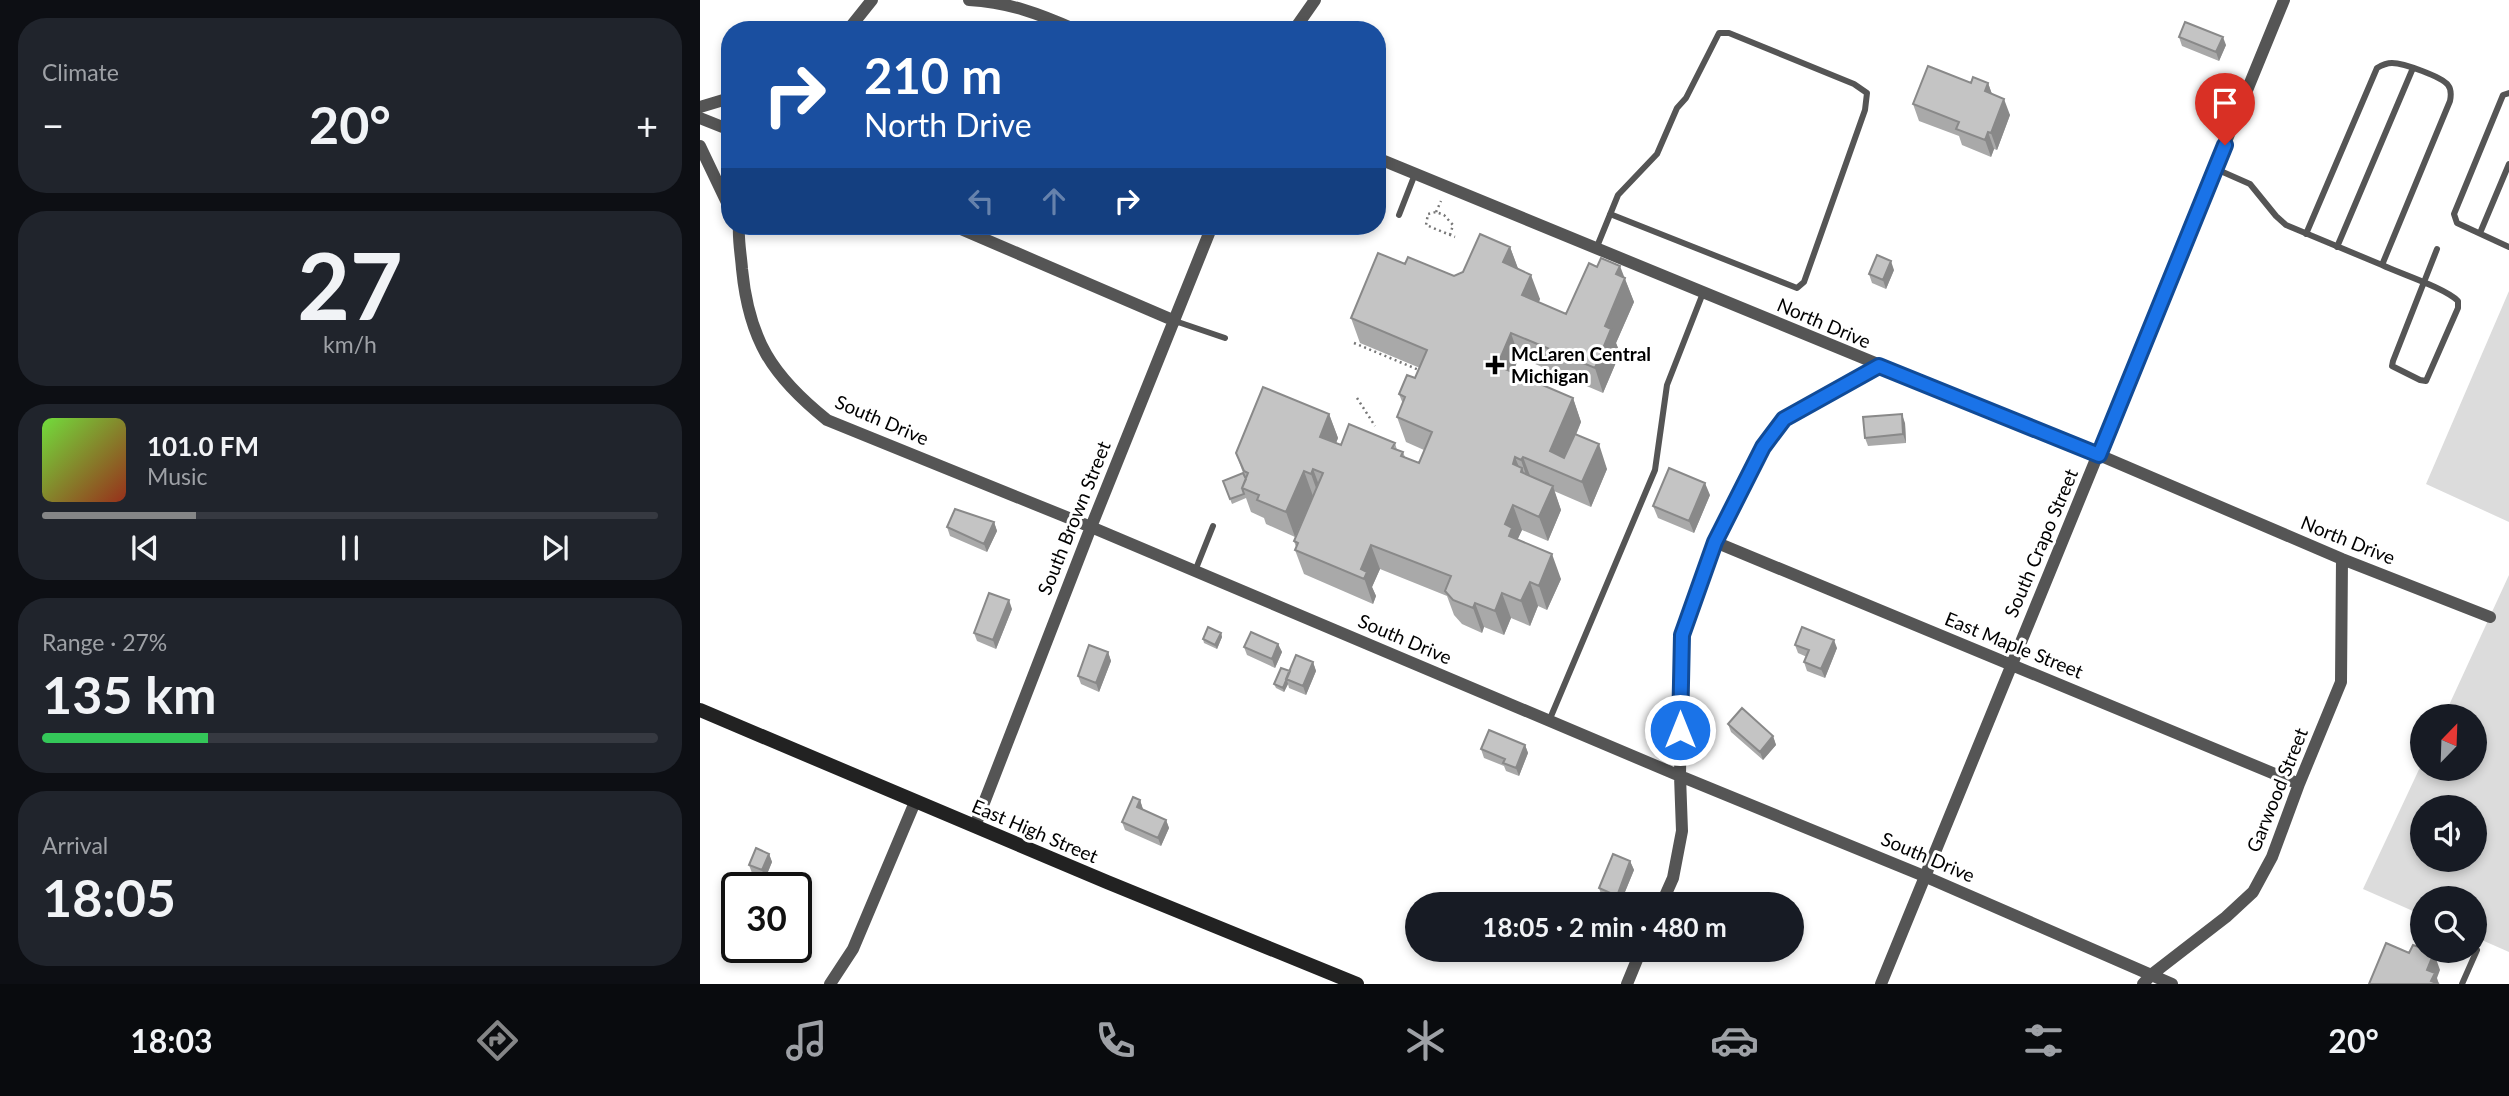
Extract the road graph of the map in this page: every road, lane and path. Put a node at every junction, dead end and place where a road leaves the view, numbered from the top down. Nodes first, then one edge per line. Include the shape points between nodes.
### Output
1 (872, 0) edge
2 (969, 0) edge
3 (1315, 0) edge
4 (2284, 0) edge
5 (855, 21) edge
6 (1056, 21) edge
7 (1300, 21) edge
8 (2413, 68) junction
9 (2509, 93) edge
10 (721, 101) edge
11 (700, 107) edge
12 (700, 118) edge
13 (721, 126) edge
14 (700, 146) edge
15 (1386, 162) edge
16 (2509, 164) edge
17 (2216, 169) junction
18 (1415, 174) junction
19 (721, 190) edge
20 (1441, 201) dead end
21 (1436, 212) junction
22 (1610, 214) junction
23 (1399, 215) dead end
24 (2480, 233) junction
25 (2306, 234) junction
26 (739, 235) edge
27 (975, 235) edge
28 (1208, 235) edge
29 (1450, 235) junction
30 (1455, 237) dead end
31 (2337, 247) junction
32 (2509, 247) edge
33 (1596, 249) junction
34 (2437, 249) dead end
35 (2382, 265) junction
36 (2424, 284) junction
37 (1703, 293) junction
38 (1175, 321) junction
39 (1225, 338) dead end
40 (1354, 343) dead end
41 (1879, 366) junction
42 (1429, 375) edge
43 (1357, 398) dead end
44 (1375, 426) dead end
45 (2099, 455) junction
46 (1213, 526) dead end
47 (1091, 527) junction
48 (1715, 542) junction
49 (2342, 559) junction
50 (1195, 570) junction
51 (2490, 617) dead end
52 (2011, 664) junction
53 (700, 710) edge
54 (1549, 721) junction
55 (1680, 776) junction
56 (2299, 784) junction
57 (915, 802) junction
58 (975, 826) junction
59 (1924, 876) junction
60 (1667, 892) edge
61 (1637, 962) edge
62 (2471, 963) edge
63 (2147, 979) edge
64 (830, 984) edge
65 (1357, 984) edge
66 (1627, 984) edge
67 (1881, 984) edge
68 (2172, 984) edge
69 (2462, 984) edge

1 - 5 street
2 - 6 street via 1031,10
3 - 7 street
4 - 17 street, South Crapo Street
8 - 25 lane via 2394,63 2377,68
8 - 31 lane
8 - 35 lane via 2449,86 2450,101
9 - 24 lane via 2504,95 2454,214 2457,223
10 - 11 street
12 - 13 street
14 - 19 street
15 - 18 street, North Drive
16 - 24 lane
17 - 25 lane via 2250,184 2276,216
17 - 45 street, South Crapo Street
18 - 23 lane
18 - 33 street, North Drive
20 - 21 path
21 - 29 path via 1453,225
21 - 29 path via 1429,214 1426,225
22 - 22 lane via 1618,195 1657,154 1719,33 1730,33 1867,93 1804,282 1797,288
22 - 33 lane
24 - 32 lane
25 - 31 lane
26 - 47 street, South Drive via 746,303 757,337 776,371 827,421
27 - 38 street
28 - 38 street, South Brown Street
29 - 30 path
31 - 35 lane
33 - 37 street, North Drive
34 - 36 lane
35 - 36 lane
36 - 36 lane via 2458,301 2426,381 2392,366
37 - 41 street, North Drive
37 - 54 lane via 1667,385 1655,470
38 - 39 lane
38 - 47 street, South Brown Street
40 - 42 path
41 - 45 street, North Drive
41 - 48 street via 1784,419 1763,447
43 - 44 path
45 - 49 street, North Drive
45 - 52 street, South Crapo Street
46 - 50 lane
47 - 50 street, South Drive
47 - 58 street, South Brown Street
48 - 52 street, East Maple Street
48 - 55 street via 1682,635
49 - 51 street, North Drive
49 - 56 street, Garwood Street via 2341,682
50 - 54 street, South Drive
52 - 56 street, East Maple Street
52 - 59 street, South Crapo Street
53 - 57 street, East High Street
54 - 55 street, South Drive
55 - 59 street, South Drive
55 - 60 street via 1682,831
56 - 63 street, Garwood Street via 2272,857 2253,892
57 - 58 street, East High Street
57 - 64 street via 853,949
58 - 65 street, East High Street
59 - 63 street, South Drive
59 - 67 street, South Crapo Street
61 - 66 street
62 - 69 lane
63 - 68 street, South Drive

